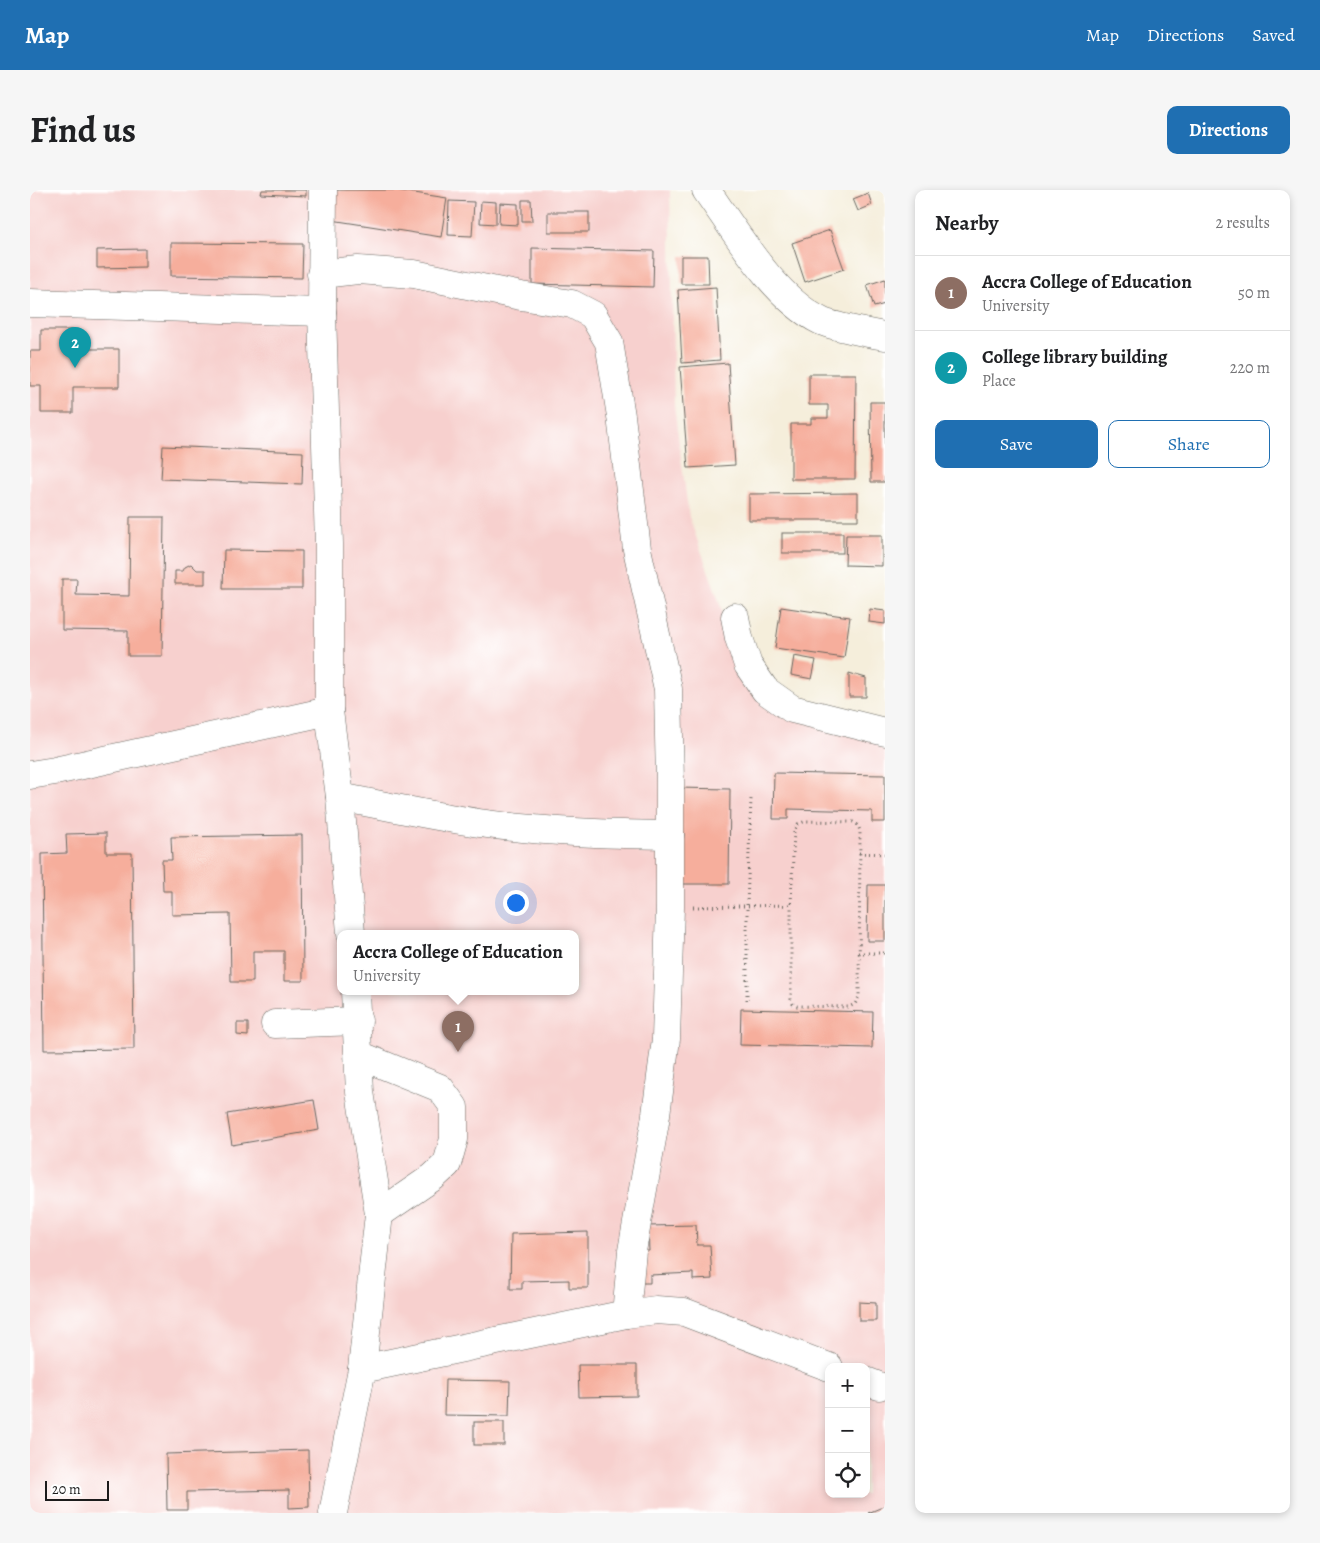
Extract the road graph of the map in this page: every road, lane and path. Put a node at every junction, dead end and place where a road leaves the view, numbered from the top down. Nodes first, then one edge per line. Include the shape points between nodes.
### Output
1 (323, 190) edge
2 (706, 190) edge
3 (321, 274) junction
4 (30, 303) edge
5 (322, 312) junction
6 (885, 336) edge
7 (735, 617) dead end
8 (329, 711) junction
9 (885, 732) edge
10 (30, 775) edge
11 (340, 797) junction
12 (751, 799) dead end
13 (670, 835) junction
14 (859, 854) junction
15 (885, 854) edge
16 (791, 905) junction
17 (748, 906) junction
18 (670, 907) junction
19 (351, 930) edge
20 (858, 953) junction
21 (885, 953) edge
22 (356, 995) edge
23 (748, 1000) dead end
24 (358, 1021) junction
25 (274, 1024) dead end
26 (359, 1055) junction
27 (379, 1214) junction
28 (626, 1314) junction
29 (825, 1365) edge
30 (362, 1369) junction
31 (333, 1513) edge

1 - 3 street
2 - 6 street via 756,261 791,301 822,322
3 - 5 street
3 - 13 street via 358,270 414,274 572,304 593,315 609,342 637,549 668,689
4 - 5 street
5 - 8 street via 329,544
7 - 9 street via 748,666 765,690 792,709
8 - 10 street
8 - 11 street
11 - 13 street via 488,824 604,834
11 - 19 street
12 - 17 path
13 - 18 street
14 - 15 path
14 - 16 path via 860,831 853,822 806,821 798,824 794,831
14 - 20 path
16 - 17 path
16 - 20 path via 793,1004 849,1007 855,1004 859,998
17 - 18 path
17 - 23 path
18 - 28 street via 666,1039 632,1251
20 - 21 path
22 - 24 street
24 - 25 street
24 - 26 street
26 - 27 street via 360,1092
26 - 27 street via 440,1088 454,1107 454,1139 447,1164
27 - 30 street
28 - 29 street via 656,1310 684,1312
28 - 30 street
30 - 31 street

